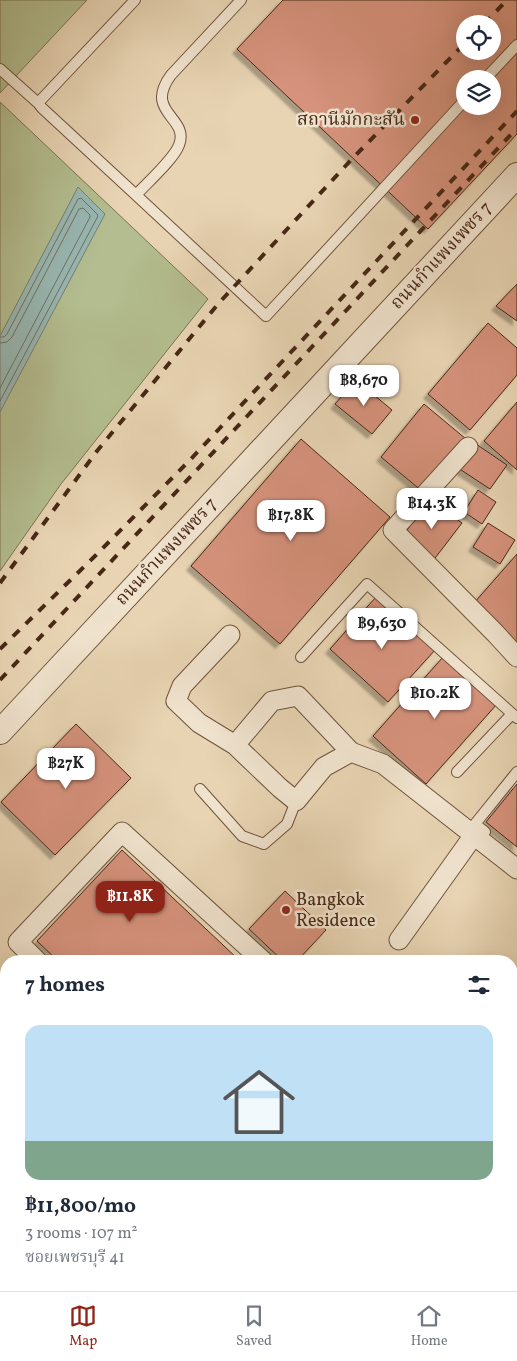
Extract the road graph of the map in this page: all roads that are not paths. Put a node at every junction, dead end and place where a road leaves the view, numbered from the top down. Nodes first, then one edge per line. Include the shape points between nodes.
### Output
1 (135, 0) edge
2 (241, 0) edge
3 (517, 45) edge
4 (0, 69) edge
5 (493, 70) edge
6 (38, 103) junction
7 (456, 110) edge
8 (517, 175) edge
9 (136, 195) junction
10 (468, 447) dead end
11 (230, 635) dead end
12 (301, 657) dead end
13 (517, 657) edge
14 (515, 716) edge
15 (0, 732) edge
16 (235, 745) junction
17 (351, 752) junction
18 (457, 772) dead end
19 (517, 772) edge
20 (200, 789) dead end
21 (296, 801) junction
22 (474, 835) junction
23 (517, 858) edge
24 (517, 869) edge
25 (400, 940) dead end
26 (31, 955) edge
27 (256, 955) edge

1 - 6 lane
2 - 9 lane via 164,84 161,98 164,110 178,125 179,145 173,156
3 - 5 lane
4 - 6 lane
6 - 9 lane
7 - 9 lane via 266,316
8 - 15 street, ถนนกำแพงเพชร 7
10 - 13 street via 393,530
11 - 16 street via 182,686 176,701 199,722
12 - 14 lane via 367,584
14 - 18 lane
16 - 17 street via 272,701 298,696
16 - 21 street
17 - 21 street via 324,767
17 - 22 street via 383,764
19 - 23 lane via 475,824
20 - 21 lane via 242,836 264,844 287,824
22 - 24 street
22 - 25 street
26 - 27 street via 18,942 122,832

